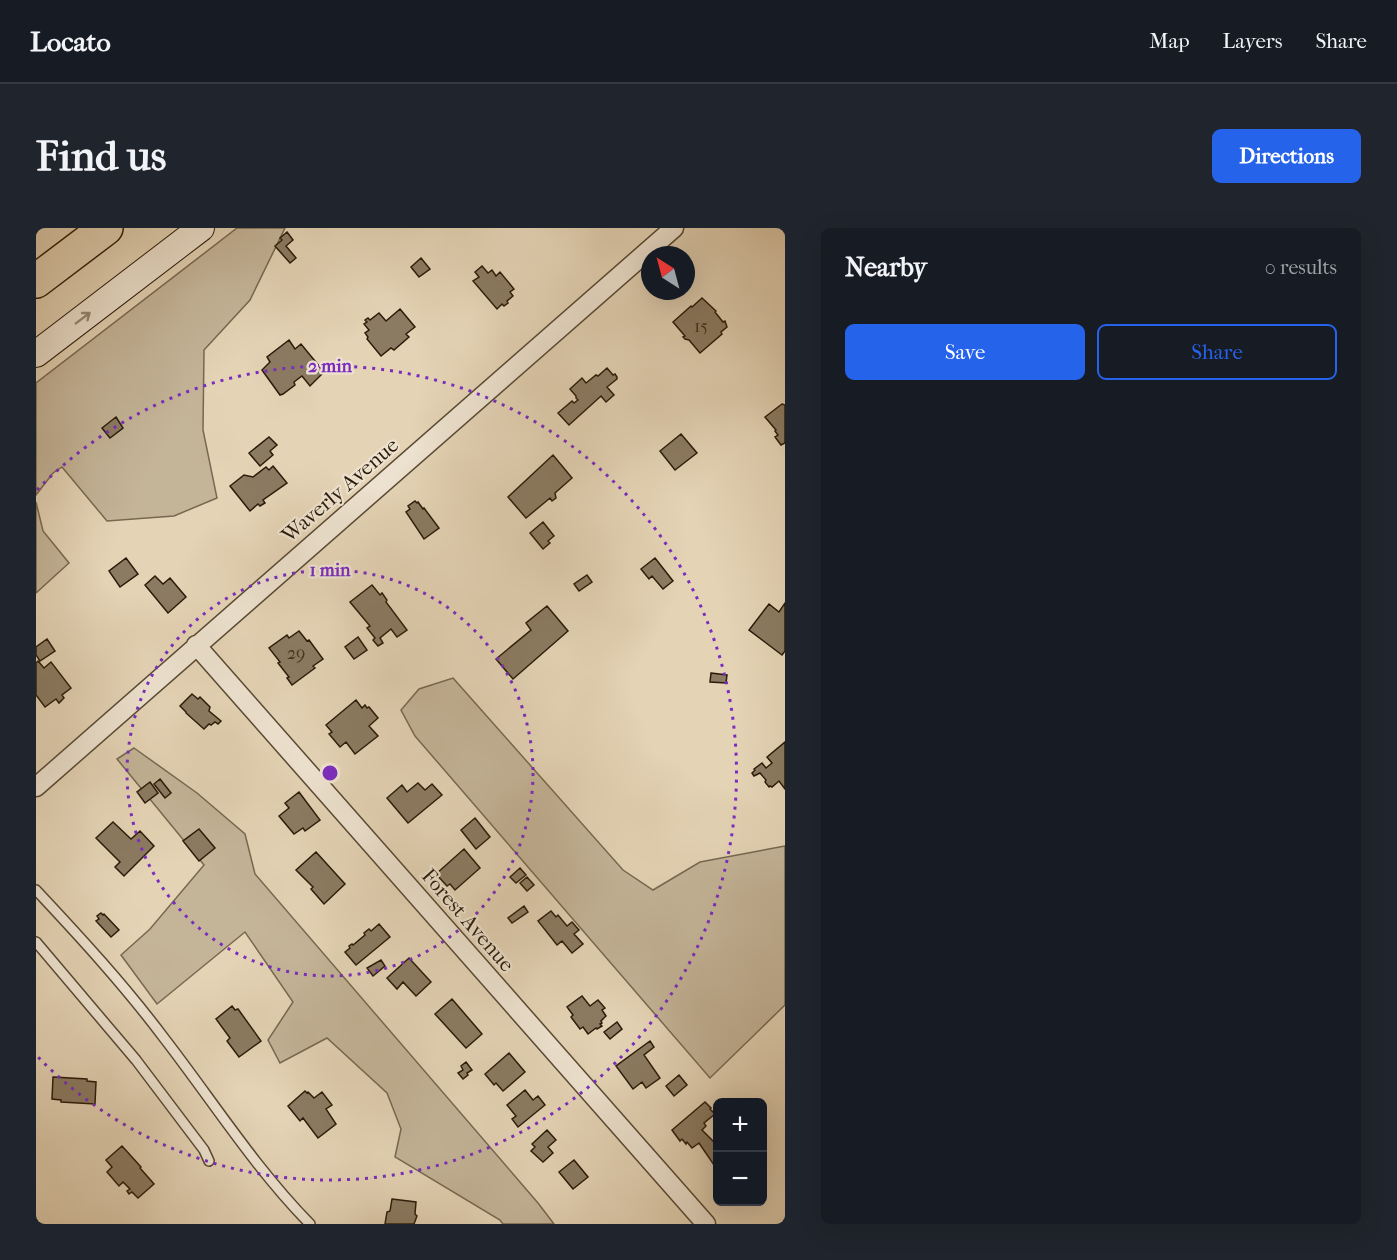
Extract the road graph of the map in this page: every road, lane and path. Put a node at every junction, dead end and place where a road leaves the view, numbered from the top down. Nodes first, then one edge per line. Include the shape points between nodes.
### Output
1 (106, 228) edge
2 (201, 228) edge
3 (674, 228) edge
4 (36, 281) edge
5 (36, 354) edge
6 (196, 645) junction
7 (36, 787) edge
8 (36, 890) edge
9 (36, 942) edge
10 (209, 1161) dead end
11 (310, 1224) edge
12 (706, 1224) edge

1 - 4 highway
5 -> 2 main road
3 - 6 street, Waverly Avenue
6 - 7 street, Waverly Avenue
6 - 12 street, Forest Avenue
8 - 11 lane via 163,1036 288,1202
9 - 10 lane via 136,1060

